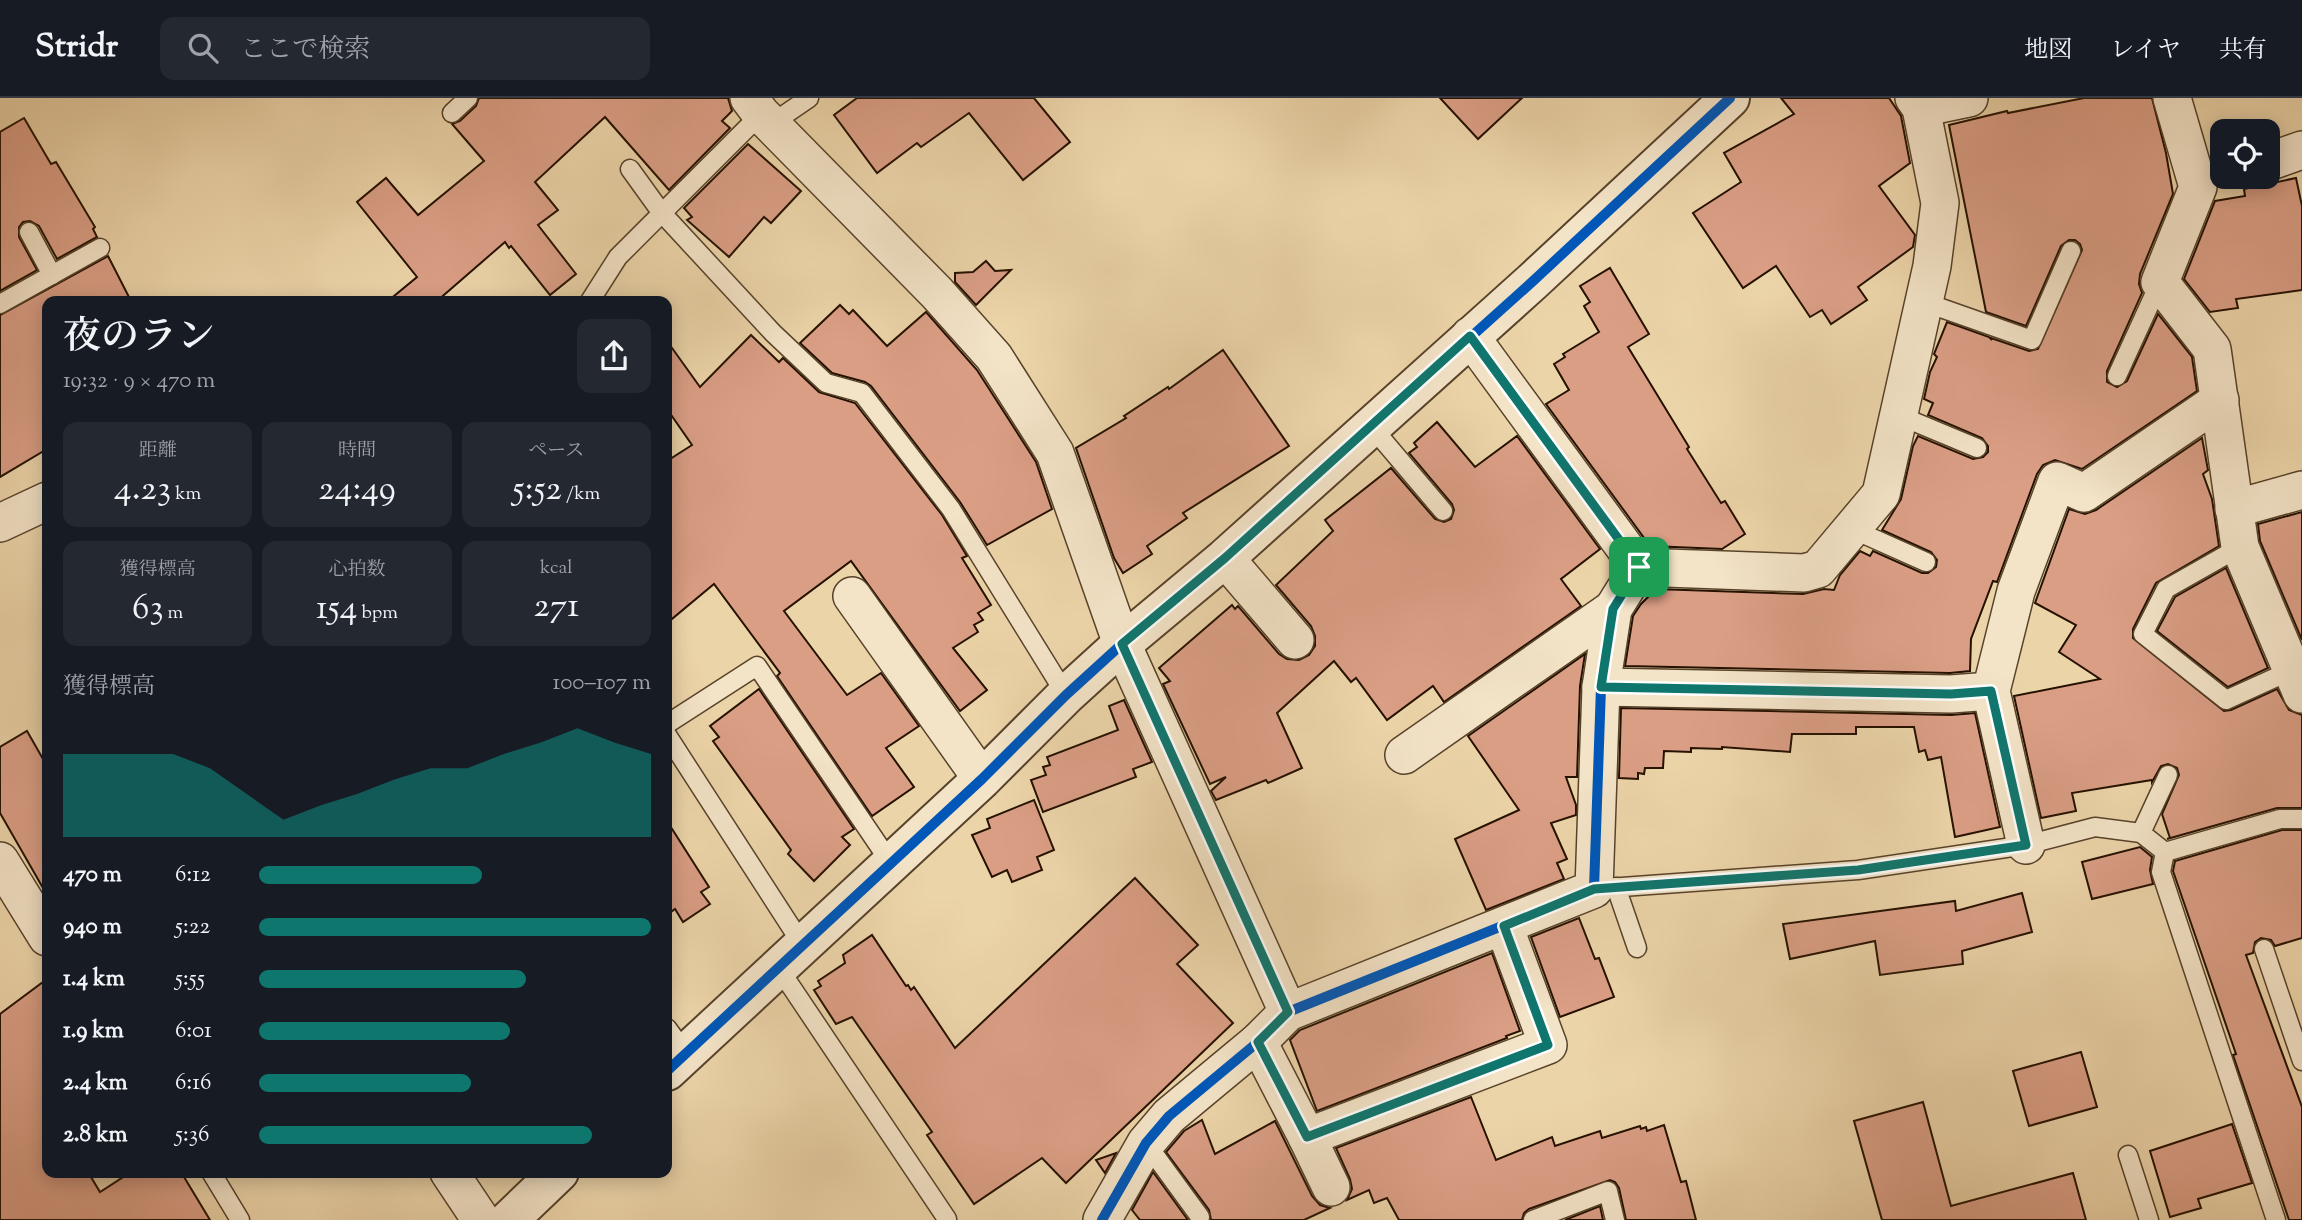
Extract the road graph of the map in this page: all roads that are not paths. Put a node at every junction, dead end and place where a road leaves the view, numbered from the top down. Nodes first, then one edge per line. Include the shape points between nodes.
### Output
1 (468, 98) edge
2 (808, 98) edge
3 (1969, 98) edge
4 (2172, 98) edge
5 (1715, 103) edge
6 (1918, 103) edge
7 (761, 112) edge
8 (452, 113) dead end
9 (2302, 150) edge
10 (2280, 158) edge
11 (630, 169) dead end
12 (2210, 176) edge
13 (2210, 188) edge
14 (660, 212) junction
15 (29, 232) dead end
16 (100, 248) dead end
17 (2070, 251) dead end
18 (52, 275) junction
19 (2160, 282) junction
20 (593, 296) edge
21 (1924, 302) junction
22 (0, 304) edge
23 (1470, 336) junction
24 (2117, 376) dead end
25 (2220, 400) junction
26 (1898, 415) junction
27 (1371, 426) junction
28 (1977, 448) dead end
29 (2302, 491) edge
30 (42, 503) edge
31 (2234, 509) junction
32 (1443, 511) dead end
33 (0, 524) edge
34 (1852, 529) junction
35 (2240, 547) junction
36 (1225, 558) junction
37 (1926, 562) dead end
38 (1639, 567) junction
39 (852, 596) dead end
40 (1613, 609) junction
41 (1296, 640) dead end
42 (1122, 644) junction
43 (2297, 682) edge
44 (1601, 687) junction
45 (1991, 691) junction
46 (1066, 695) junction
47 (672, 721) edge
48 (672, 744) edge
49 (1404, 755) dead end
50 (2168, 775) dead end
51 (982, 779) junction
52 (2302, 819) edge
53 (2141, 833) junction
54 (2026, 845) junction
55 (2165, 852) junction
56 (0, 861) edge
57 (890, 862) junction
58 (1605, 888) junction
59 (1504, 926) junction
60 (42, 929) edge
61 (1637, 948) dead end
62 (2264, 950) dead end
63 (790, 955) junction
64 (1288, 1012) junction
65 (1258, 1042) junction
66 (673, 1051) edge
67 (2302, 1061) edge
68 (1307, 1137) junction
69 (1146, 1143) junction
70 (2128, 1155) dead end
71 (215, 1178) edge
72 (453, 1178) edge
73 (553, 1178) edge
74 (1331, 1187) dead end
75 (1200, 1217) dead end
76 (947, 1219) edge
77 (240, 1220) edge
78 (481, 1220) edge
79 (509, 1220) edge
80 (1102, 1220) edge
81 (1533, 1220) edge
82 (1615, 1220) edge
83 (2149, 1220) edge
84 (2276, 1220) edge

1 - 8 lane
2 - 7 lane
3 - 6 street
4 - 12 street
5 - 23 street via 1532,282
6 - 21 street via 1940,203
7 - 14 lane
7 - 42 street via 994,357 1055,453
9 - 10 street
11 - 14 lane
13 - 19 street
14 - 20 lane via 618,257
14 - 46 lane via 826,383 862,393 951,509
15 - 18 lane
16 - 18 lane
17 - 21 lane via 2032,340
18 - 22 lane
19 - 24 lane
19 - 25 street via 2212,349
21 - 26 street
23 - 27 street
23 - 38 street
25 - 31 street
25 - 45 street via 2084,493 2057,481 2016,591
26 - 28 lane
26 - 34 street via 1881,494
27 - 32 lane
27 - 36 street
29 - 31 street
30 - 33 street
31 - 35 street
34 - 37 lane
34 - 38 street via 1818,569 1804,573
35 - 43 street
35 - 43 lane via 2166,589 2143,634 2226,700
36 - 41 street
36 - 42 street
38 - 40 street
39 - 51 street
40 - 44 street
40 - 49 street
42 - 46 street
42 - 64 street
44 - 45 street
44 - 58 street
45 - 54 street
46 - 51 street
47 - 57 lane via 757,666
48 - 63 lane
50 - 53 lane
51 - 57 street
52 - 55 lane via 2280,819
53 - 54 lane via 2095,827
53 - 55 lane
54 - 58 lane via 1858,870
55 - 84 lane via 2161,872
56 - 60 street
57 - 63 street
58 - 59 street
58 - 61 lane
59 - 64 street
59 - 68 street via 1548,1045
62 - 67 lane
63 - 66 street
63 - 76 lane
64 - 65 street
65 - 68 street
65 - 69 street via 1169,1116
68 - 74 street
69 - 75 lane
69 - 80 street
70 - 83 lane
71 - 77 lane
72 - 78 street
73 - 79 street
81 - 82 lane via 1608,1191

